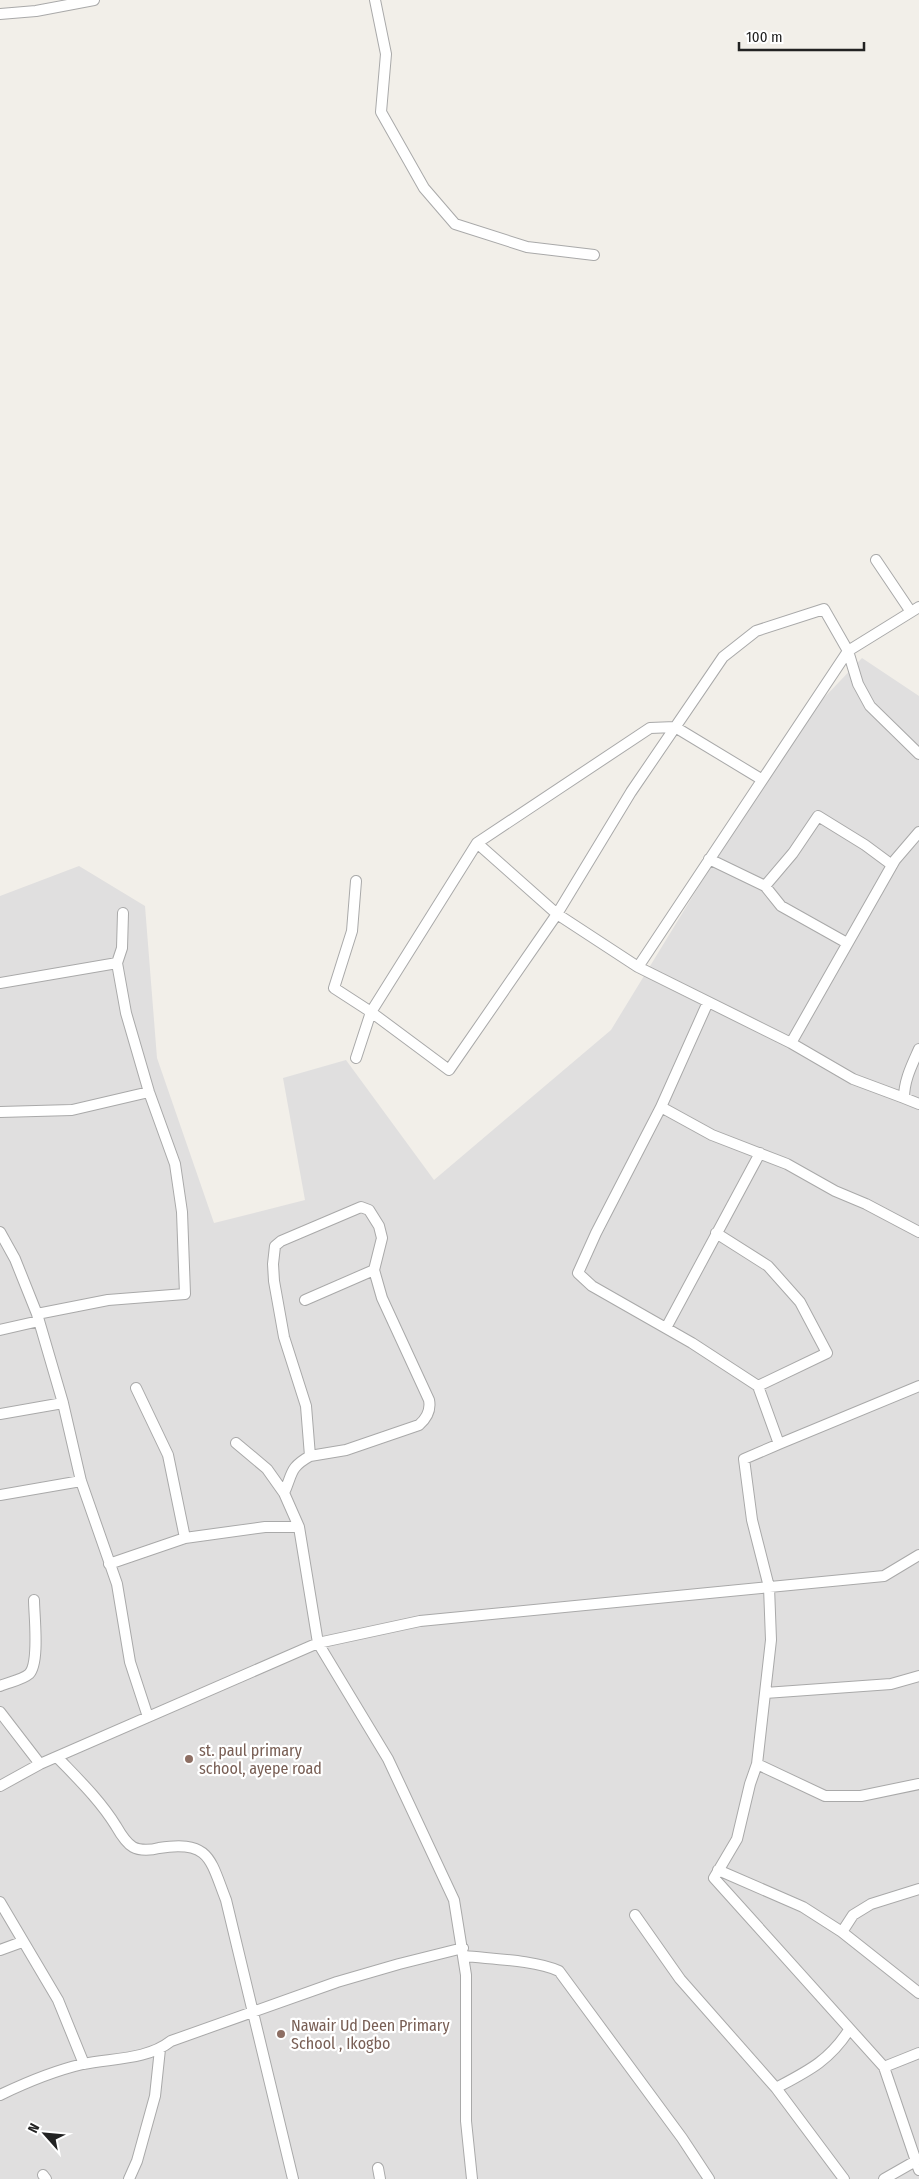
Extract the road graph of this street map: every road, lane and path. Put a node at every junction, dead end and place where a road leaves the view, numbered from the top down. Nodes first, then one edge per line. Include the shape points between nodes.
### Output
1 (94, 0) edge
2 (375, 0) edge
3 (0, 14) edge
4 (594, 255) dead end
5 (876, 560) dead end
6 (915, 610) edge
7 (848, 651) junction
8 (675, 727) junction
9 (919, 754) edge
10 (762, 779) junction
11 (919, 832) edge
12 (477, 842) junction
13 (709, 859) junction
14 (892, 865) junction
15 (356, 880) dead end
16 (766, 886) junction
17 (123, 913) dead end
18 (557, 914) junction
19 (847, 943) junction
20 (117, 963) junction
21 (638, 967) junction
22 (0, 983) edge
23 (708, 1002) junction
24 (371, 1012) junction
25 (791, 1043) junction
26 (919, 1048) edge
27 (356, 1058) dead end
28 (149, 1092) junction
29 (904, 1098) junction
30 (919, 1104) edge
31 (661, 1107) junction
32 (0, 1112) edge
33 (760, 1153) junction
34 (0, 1232) edge
35 (919, 1232) edge
36 (716, 1234) junction
37 (374, 1270) junction
38 (305, 1300) dead end
39 (38, 1317) junction
40 (666, 1328) junction
41 (0, 1330) edge
42 (758, 1386) junction
43 (919, 1386) edge
44 (136, 1388) dead end
45 (63, 1403) junction
46 (0, 1414) edge
47 (236, 1443) dead end
48 (779, 1444) junction
49 (310, 1456) junction
50 (81, 1481) junction
51 (284, 1493) junction
52 (0, 1495) edge
53 (299, 1527) junction
54 (184, 1538) junction
55 (919, 1555) edge
56 (109, 1564) junction
57 (768, 1586) junction
58 (34, 1600) dead end
59 (318, 1643) junction
60 (919, 1676) edge
61 (0, 1686) edge
62 (764, 1693) junction
63 (0, 1712) edge
64 (148, 1717) junction
65 (57, 1756) junction
66 (40, 1764) junction
67 (757, 1764) junction
68 (919, 1784) edge
69 (0, 1786) edge
70 (718, 1870) junction
71 (919, 1889) edge
72 (0, 1902) edge
73 (635, 1915) dead end
74 (842, 1932) junction
75 (22, 1942) junction
76 (0, 1950) edge
77 (464, 1952) junction
78 (919, 1993) edge
79 (252, 2013) junction
80 (849, 2030) junction
81 (160, 2049) junction
82 (919, 2053) edge
83 (84, 2064) junction
84 (884, 2067) junction
85 (776, 2088) junction
86 (0, 2095) edge
87 (918, 2163) edge
88 (129, 2179) edge
89 (293, 2179) edge
90 (472, 2179) edge
91 (709, 2179) edge
92 (844, 2179) edge
93 (884, 2179) edge

1 - 3 street
2 - 4 street via 386,54 381,112 424,188 454,224 527,247
5 - 6 street
6 - 7 street
7 - 8 street via 824,609 756,631 723,656
7 - 9 street via 858,684 870,706
7 - 10 street
8 - 10 street
8 - 12 street via 650,728
8 - 18 street via 631,792
10 - 13 street
11 - 14 street
12 - 18 street
12 - 24 street
13 - 16 street
13 - 21 street
14 - 16 street via 818,816
14 - 19 street
15 - 24 street via 352,931 334,988
16 - 19 street via 781,906
17 - 20 street via 122,948
18 - 21 street
18 - 24 street via 449,1070
19 - 25 street
20 - 22 street
20 - 28 street via 126,1013
21 - 23 street
23 - 25 street
23 - 31 street
24 - 27 street
25 - 29 street via 853,1079
26 - 29 street via 906,1080
28 - 32 street via 72,1110
28 - 39 street via 176,1164 182,1212 185,1294 108,1300
29 - 30 street
31 - 33 street via 712,1135
31 - 40 street via 578,1273 592,1286
33 - 35 street
33 - 36 street
34 - 39 street via 15,1259
36 - 40 street
36 - 42 street via 768,1266 800,1302 827,1353
37 - 38 street
37 - 49 street via 388,1314 429,1400 428,1414 419,1425 346,1450
37 - 49 street via 382,1238 374,1215 364,1207 275,1246 274,1281 284,1336 306,1406
39 - 41 street
39 - 45 street
40 - 42 street
42 - 48 street
43 - 48 street
44 - 54 street via 168,1455
45 - 46 street
45 - 50 street
47 - 51 street via 267,1469
48 - 57 street via 744,1459 752,1520
49 - 51 street via 296,1464
50 - 52 street
50 - 56 street
51 - 53 street
53 - 54 street via 226,1530
53 - 59 street
54 - 56 street
55 - 57 street via 884,1576
56 - 64 street via 118,1589 130,1662
57 - 59 street via 420,1621
57 - 62 street via 771,1640
58 - 61 street via 35,1656 31,1671
59 - 64 street
59 - 77 street via 388,1759 414,1811 454,1900
60 - 62 street via 891,1684
62 - 67 street
63 - 66 street
64 - 65 street
65 - 66 street
65 - 79 street via 103,1805 123,1838 133,1847 150,1850 180,1845 198,1849 209,1858 226,1900
66 - 69 street
67 - 68 street via 826,1796 861,1796
67 - 70 street via 737,1840
70 - 74 street via 802,1907
70 - 80 street via 714,1878
71 - 74 street via 871,1904 853,1916
72 - 75 street
73 - 85 street via 680,1979
74 - 78 street
75 - 76 street
75 - 83 street via 58,2000
77 - 79 street via 399,1964 337,1982
77 - 90 street via 466,2121
77 - 91 street via 559,1971
79 - 81 street via 171,2040
79 - 89 street
80 - 84 street
80 - 85 street via 830,2056
81 - 83 street
81 - 88 street via 156,2096
82 - 84 street
83 - 86 street via 37,2077
84 - 87 street
85 - 92 street
87 - 93 street

